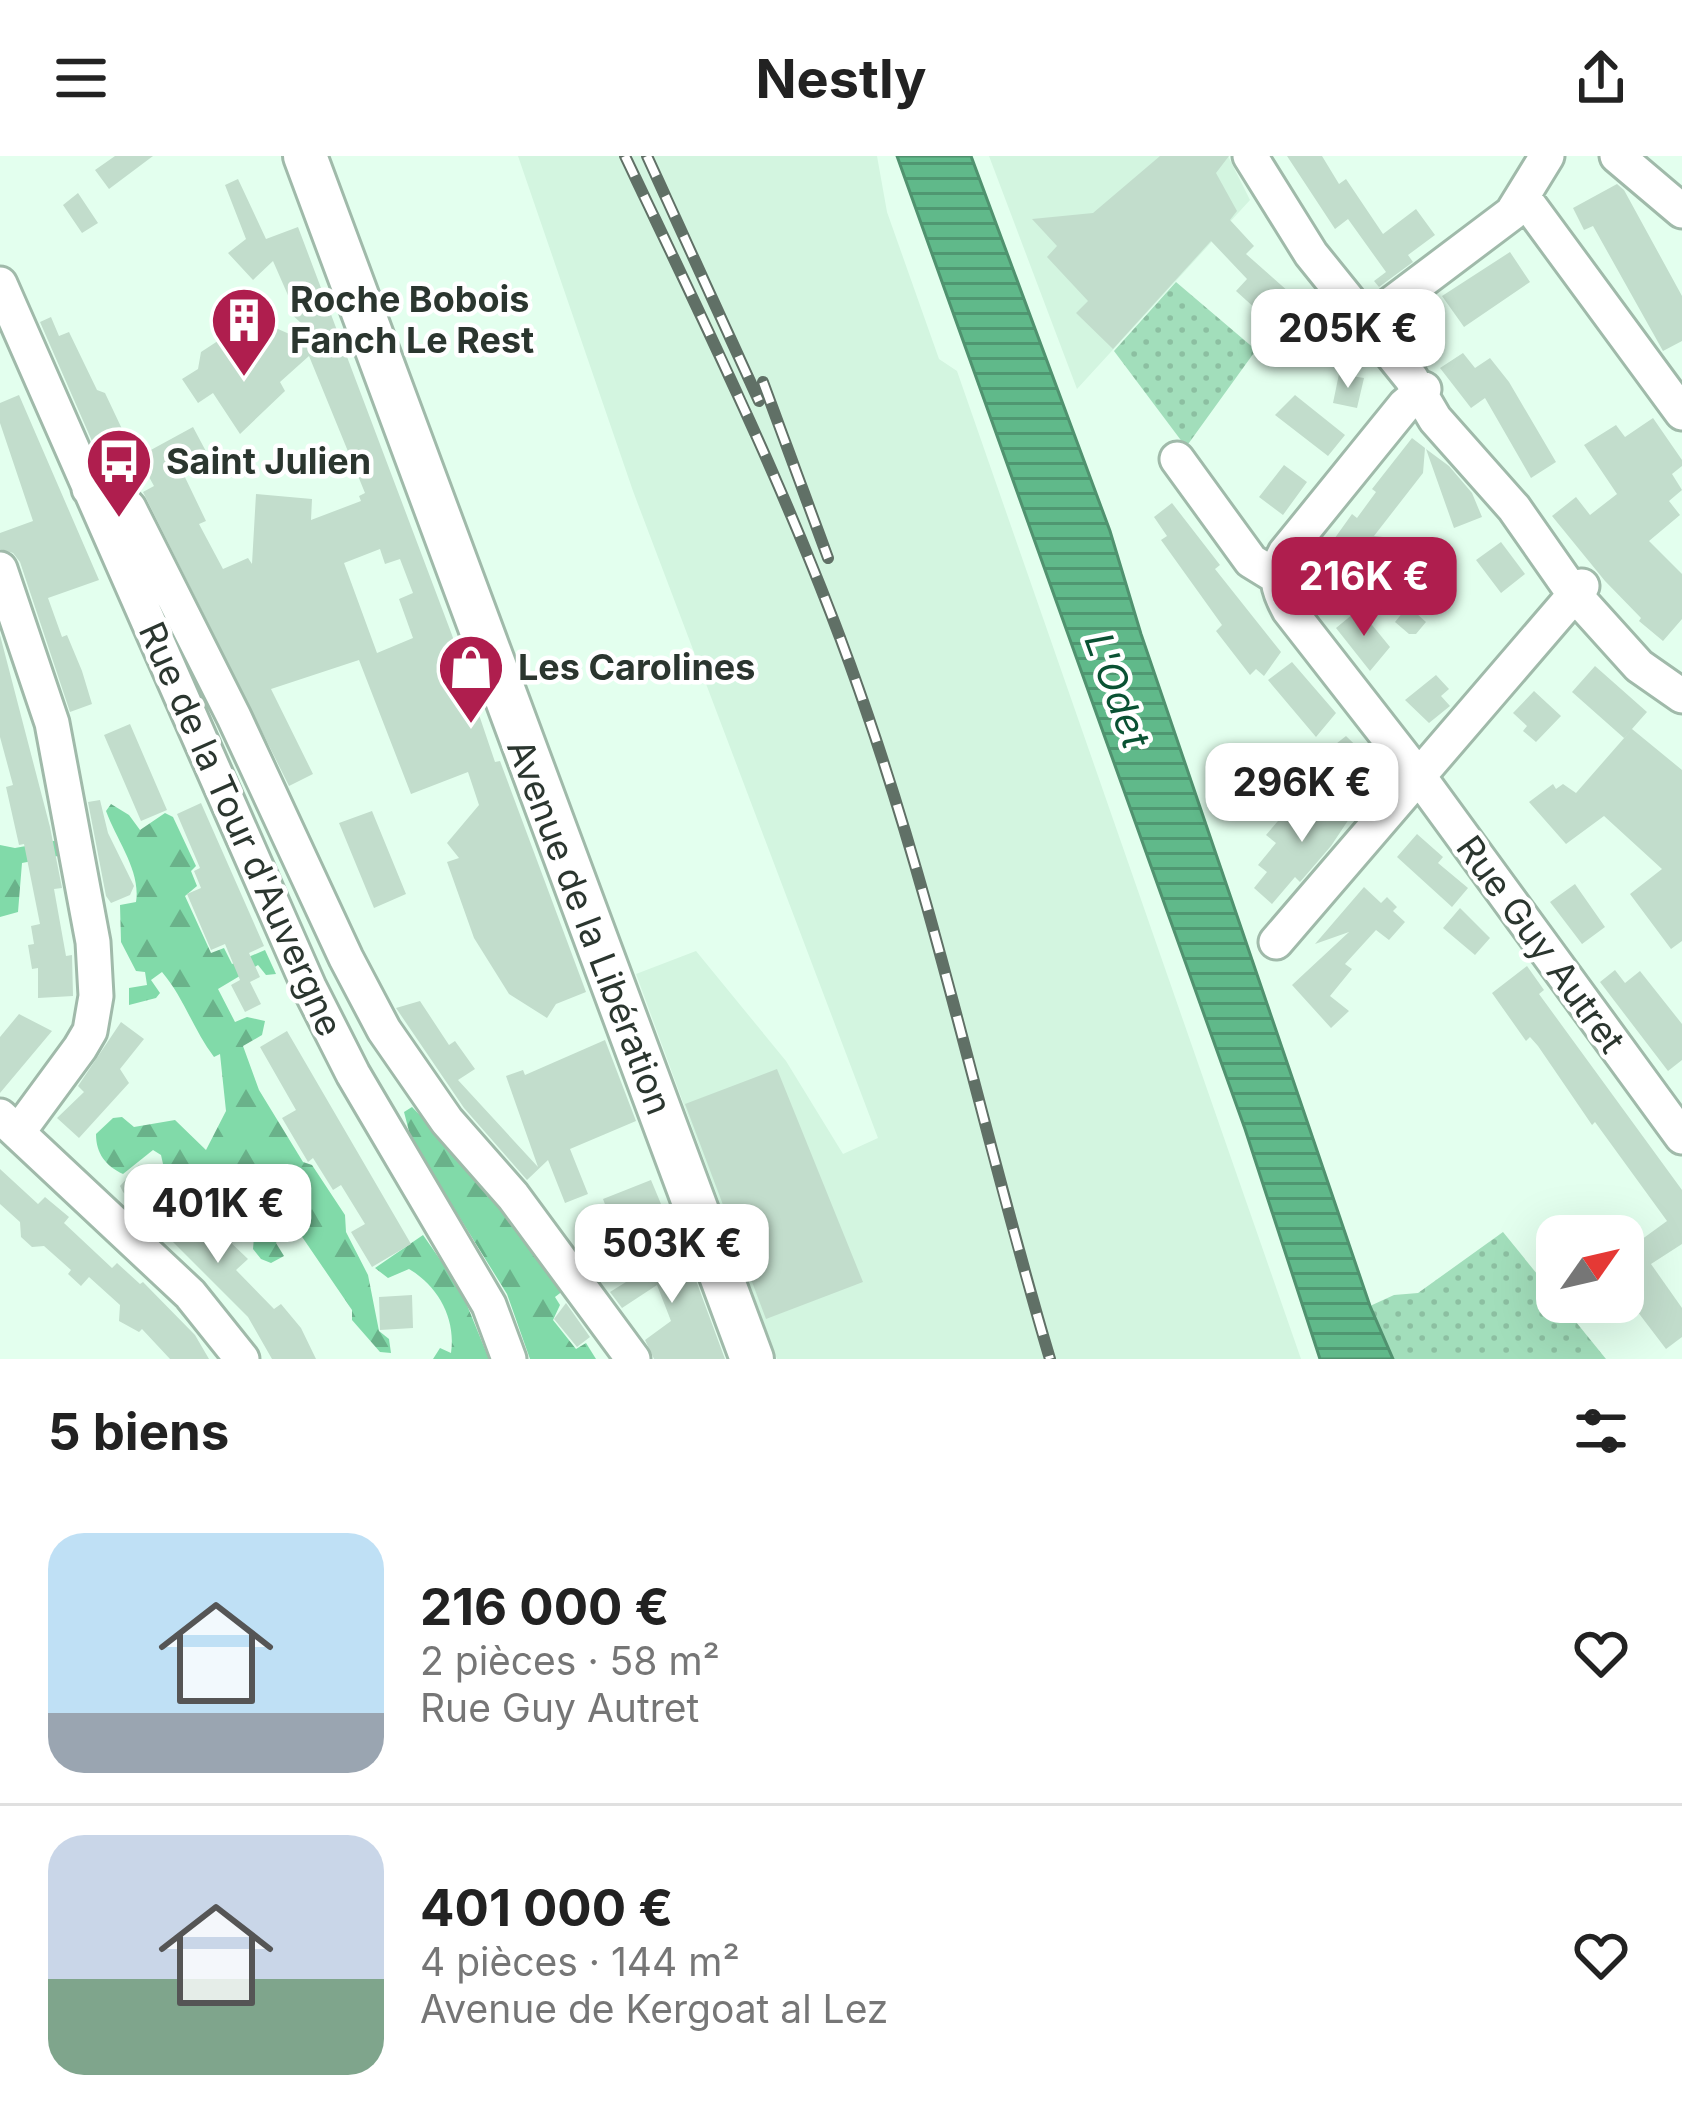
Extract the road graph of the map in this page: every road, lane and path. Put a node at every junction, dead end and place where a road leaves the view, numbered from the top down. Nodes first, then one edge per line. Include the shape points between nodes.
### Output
1 (305, 156) edge
2 (1250, 156) edge
3 (1547, 156) edge
4 (1617, 156) edge
5 (1524, 198) junction
6 (1682, 211) edge
7 (0, 284) edge
8 (1366, 323) junction
9 (1418, 387) junction
10 (1682, 413) edge
11 (1177, 459) dead end
12 (89, 489) junction
13 (0, 569) edge
14 (1277, 577) junction
15 (1578, 590) junction
16 (1678, 693) edge
17 (1420, 778) junction
18 (1276, 942) dead end
19 (9, 1123) edge
20 (1682, 1137) edge
21 (242, 1359) edge
22 (509, 1359) edge
23 (633, 1359) edge
24 (752, 1359) edge

1 - 24 main road, Avenue de la Libération
2 - 8 street
3 - 5 street
4 - 6 street
5 - 8 street
5 - 10 street
7 - 12 street, Rue de la Tour d'Auvergne
8 - 9 street
9 - 14 street via 1285,553
9 - 15 street via 1470,463
11 - 14 street, Rue Guy Autret via 1251,561
12 - 22 street, Rue de la Tour d'Auvergne via 309,987 481,1291
12 - 23 street via 108,486 129,508 391,1041
13 - 19 street via 52,723 96,983 90,1031 64,1072
14 - 17 street, Rue Guy Autret via 1289,610
15 - 16 street via 1639,666
15 - 17 street
17 - 18 street
17 - 20 street, Rue Guy Autret
19 - 21 street via 190,1294

